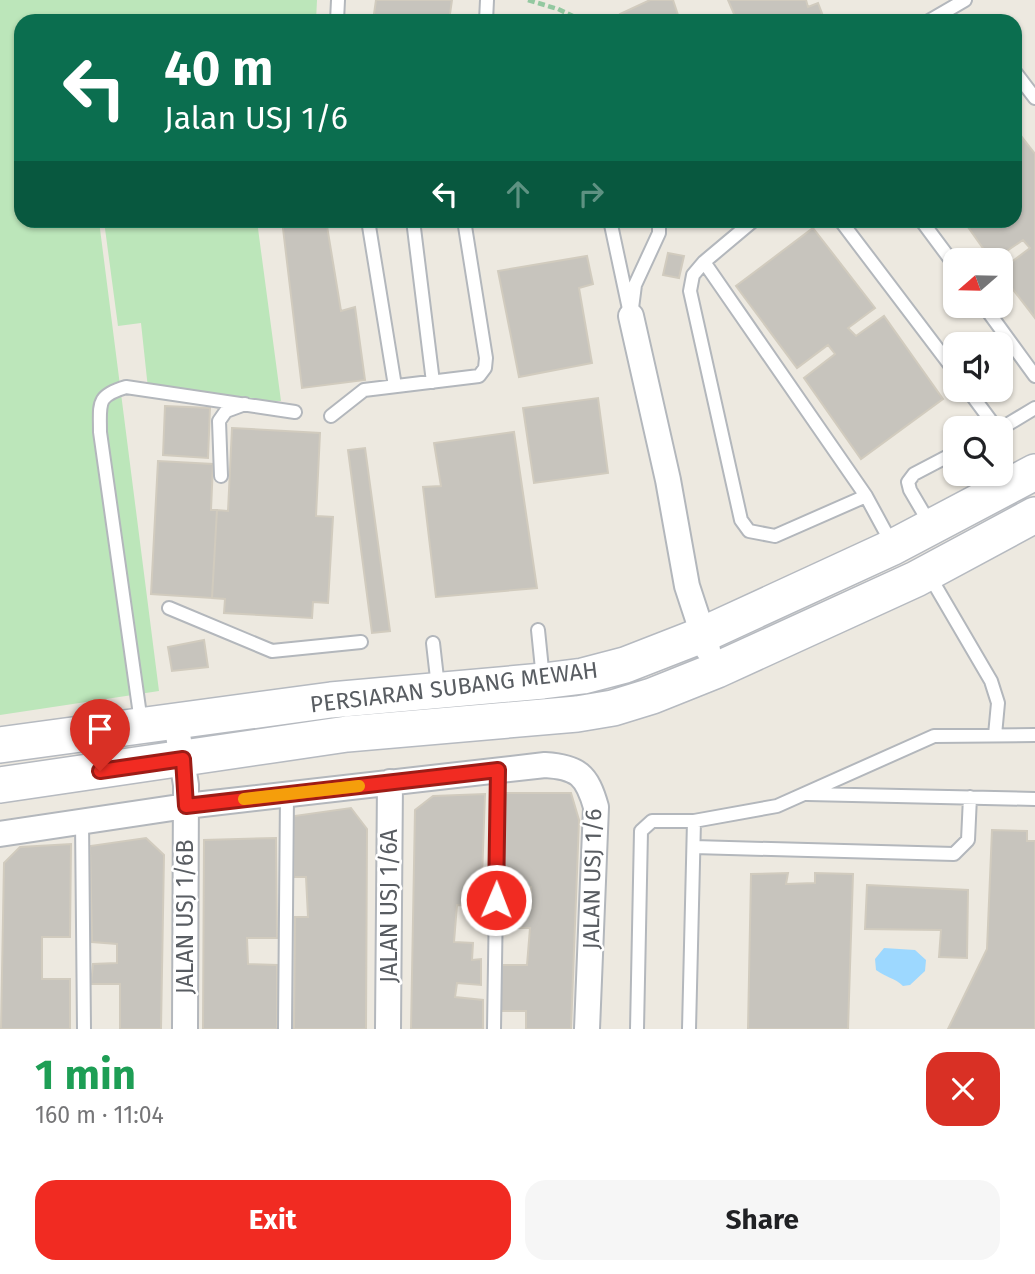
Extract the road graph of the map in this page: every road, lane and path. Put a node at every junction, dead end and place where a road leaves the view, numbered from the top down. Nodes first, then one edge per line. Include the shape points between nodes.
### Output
1 (528, 0) edge
2 (965, 0) edge
3 (568, 14) edge
4 (941, 14) edge
5 (1022, 81) edge
6 (1035, 97) edge
7 (369, 228) edge
8 (414, 228) edge
9 (465, 228) edge
10 (612, 228) edge
11 (659, 228) edge
12 (744, 228) edge
13 (846, 228) edge
14 (927, 228) edge
15 (943, 250) edge
16 (704, 262) junction
17 (631, 316) junction
18 (993, 318) edge
19 (943, 356) edge
20 (1035, 376) edge
21 (433, 382) junction
22 (395, 386) junction
23 (978, 402) edge
24 (245, 404) junction
25 (1035, 408) edge
26 (295, 412) dead end
27 (331, 416) dead end
28 (989, 416) edge
29 (1013, 421) edge
30 (943, 459) edge
31 (1035, 472) edge
32 (221, 476) dead end
33 (866, 496) junction
34 (1035, 515) edge
35 (931, 527) junction
36 (893, 547) junction
37 (927, 573) junction
38 (169, 608) dead end
39 (538, 630) dead end
40 (702, 635) junction
41 (361, 642) dead end
42 (433, 643) dead end
43 (717, 670) junction
44 (543, 681) junction
45 (438, 691) junction
46 (176, 722) junction
47 (141, 727) junction
48 (995, 735) junction
49 (1035, 736) edge
50 (0, 745) edge
51 (183, 759) junction
52 (498, 770) junction
53 (390, 782) junction
54 (0, 785) edge
55 (287, 794) junction
56 (803, 794) junction
57 (970, 797) junction
58 (1035, 799) edge
59 (186, 806) junction
60 (82, 821) junction
61 (694, 821) junction
62 (0, 834) edge
63 (694, 847) junction
64 (84, 1029) edge
65 (185, 1029) edge
66 (285, 1029) edge
67 (388, 1029) edge
68 (494, 1029) edge
69 (587, 1029) edge
70 (637, 1029) edge
71 (689, 1029) edge

1 - 3 path
2 - 4 lane
5 - 6 lane
7 - 22 lane
8 - 21 lane
9 - 21 lane via 485,368 479,376
10 - 17 lane
11 - 17 lane via 635,285
12 - 16 lane
13 - 19 lane
14 - 15 lane
16 - 33 lane
16 - 33 lane via 692,275 691,291 741,520 749,531 775,536
17 - 40 street via 687,586
18 - 20 lane
21 - 22 lane
22 - 27 lane via 364,390
23 - 28 lane
24 - 26 lane
24 - 32 lane via 226,411 219,421
24 - 47 lane via 126,387 109,392 100,404 100,432
25 - 29 lane
30 - 35 lane via 908,482
31 - 35 main road, PERSIARAN SUBANG MEWAH
33 - 36 lane
34 - 37 main road, PERSIARAN SUBANG MEWAH
35 - 36 main road, PERSIARAN SUBANG MEWAH
36 - 40 main road, PERSIARAN SUBANG MEWAH
37 - 43 main road, PERSIARAN SUBANG MEWAH
37 - 48 lane via 990,681 998,703
38 - 41 lane via 272,651
39 - 44 lane
40 - 43 street
40 - 44 main road, PERSIARAN SUBANG MEWAH via 625,665
42 - 45 lane
43 - 51 main road, PERSIARAN SUBANG MEWAH via 613,708 348,734
44 - 45 main road, PERSIARAN SUBANG MEWAH
45 - 46 main road, PERSIARAN SUBANG MEWAH via 331,700
46 - 47 main road, PERSIARAN SUBANG MEWAH
46 - 51 street, JALAN USJ 1/6B
47 - 50 main road, PERSIARAN SUBANG MEWAH
48 - 49 lane
48 - 56 lane via 933,736
51 - 54 main road, PERSIARAN SUBANG MEWAH
51 - 59 street, JALAN USJ 1/6B
52 - 53 street, JALAN USJ 1/6
52 - 68 lane
52 - 69 street, JALAN USJ 1/6 via 567,766 591,789 596,807
53 - 55 street, JALAN USJ 1/6
53 - 67 street, JALAN USJ 1/6A
55 - 59 street, JALAN USJ 1/6
55 - 66 lane
56 - 57 lane
56 - 61 lane via 777,806
57 - 58 lane
57 - 63 lane via 968,840 954,854
59 - 60 street, JALAN USJ 1/6
59 - 65 street, JALAN USJ 1/6B
60 - 62 street, JALAN USJ 1/6
60 - 64 lane
61 - 63 lane
61 - 70 lane via 652,821 641,831
63 - 71 lane

